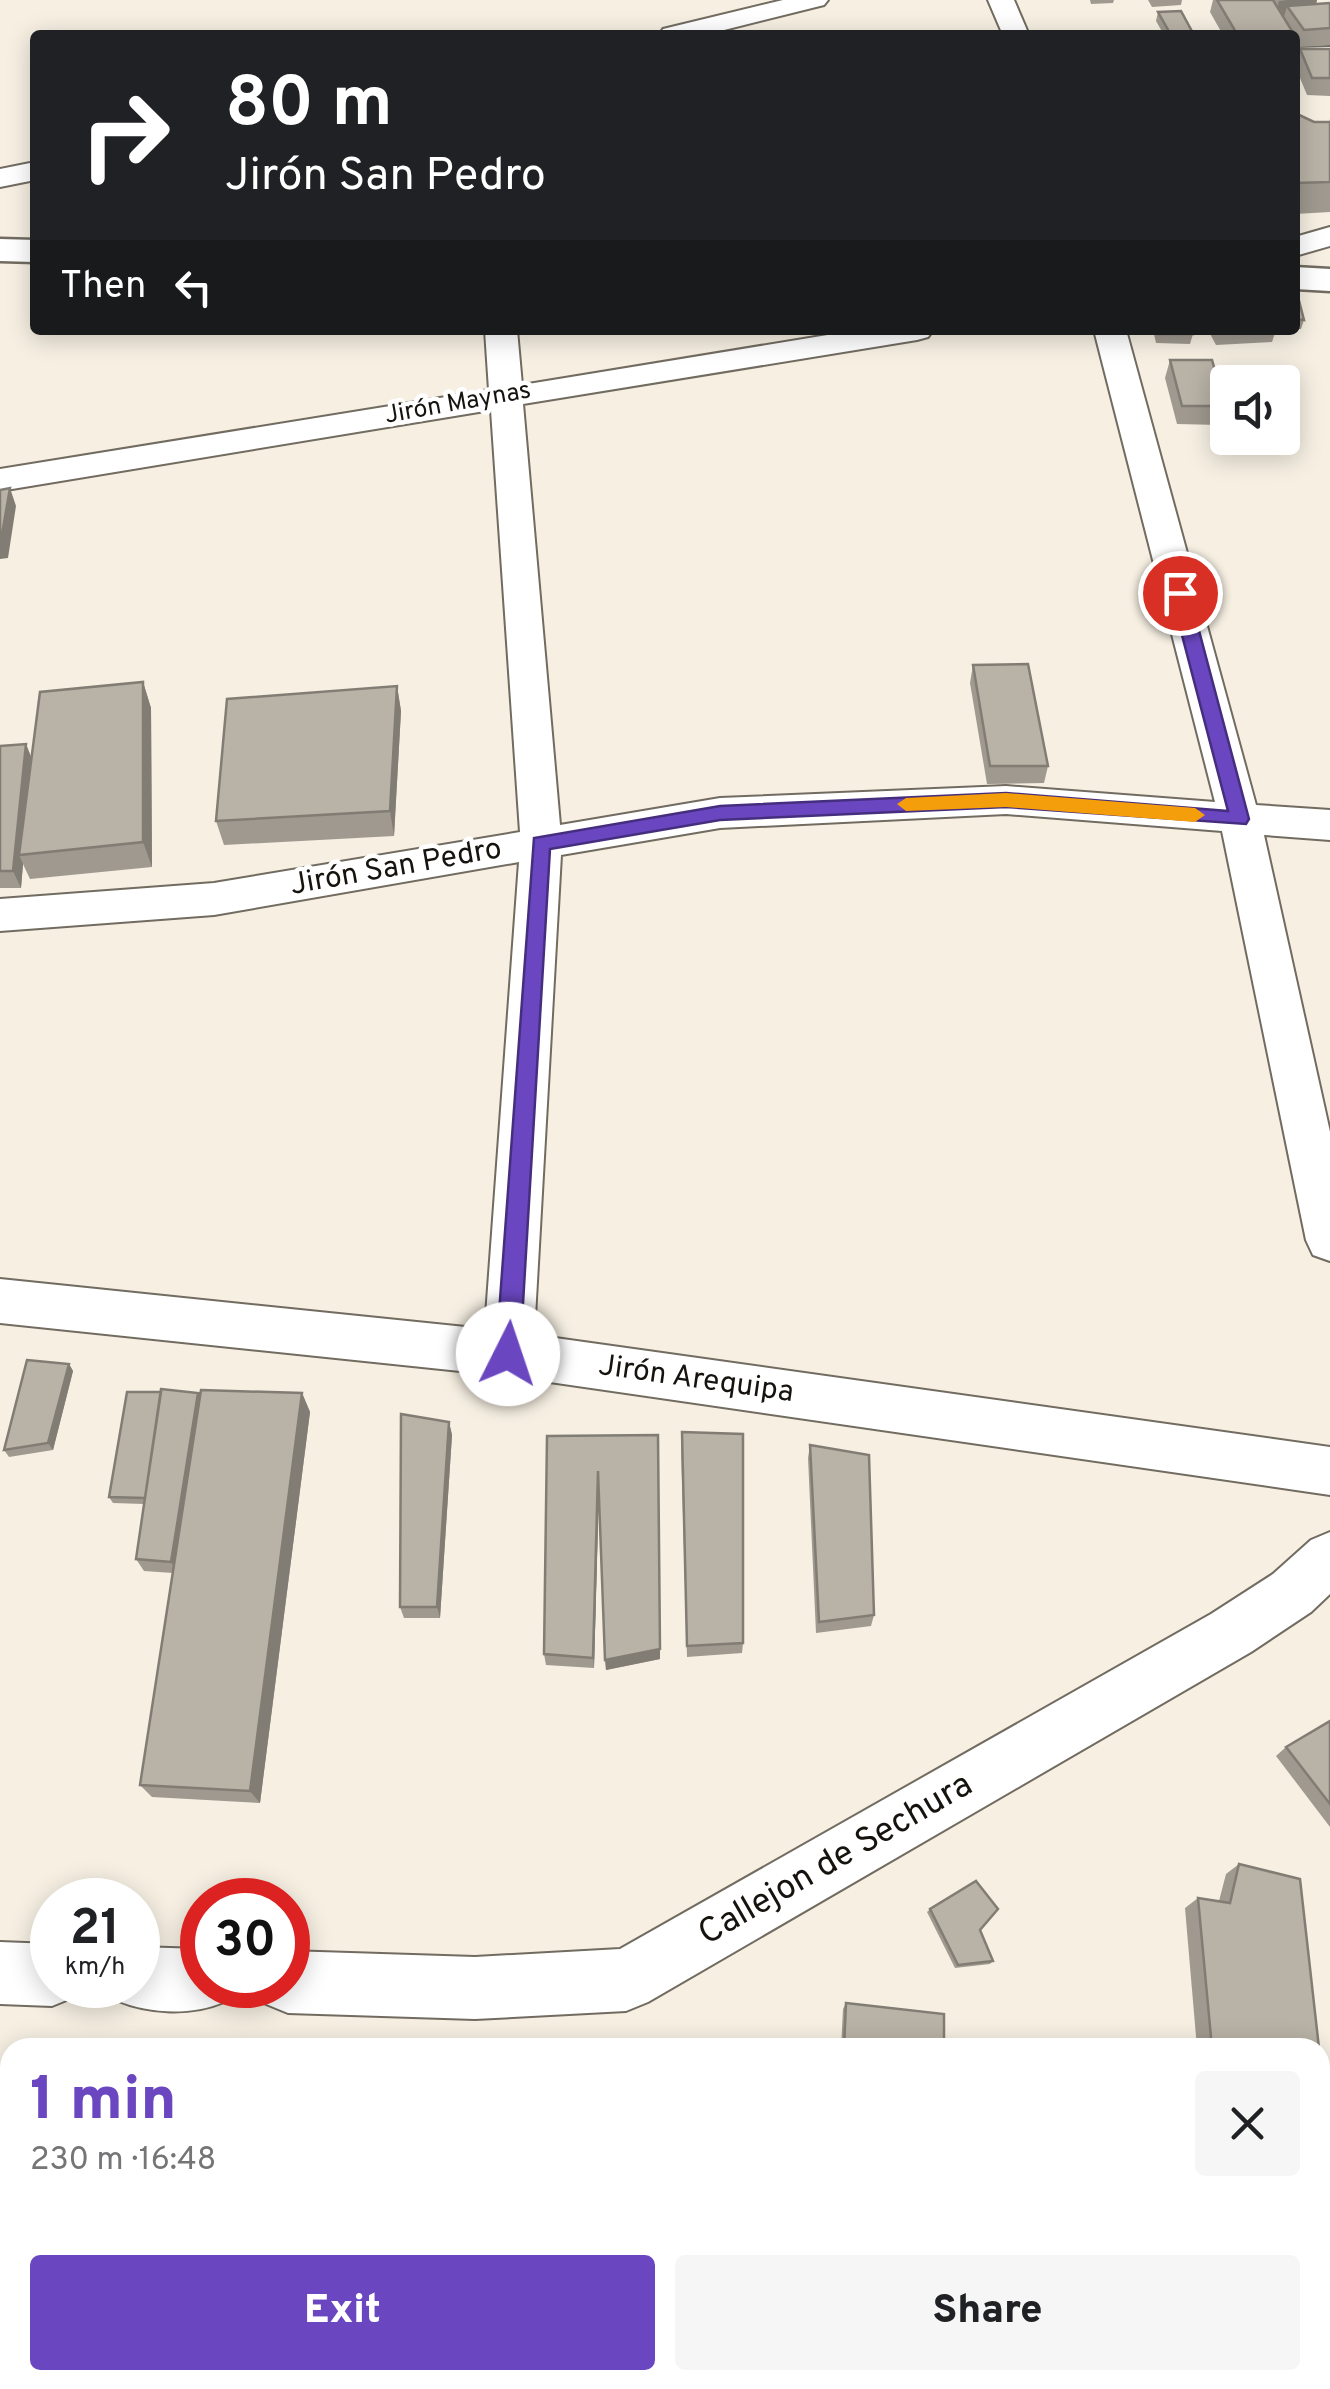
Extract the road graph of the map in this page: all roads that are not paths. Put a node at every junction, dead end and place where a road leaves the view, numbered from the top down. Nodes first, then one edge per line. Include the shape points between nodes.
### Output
1 (815, 0) edge
2 (1001, 0) edge
3 (692, 30) edge
4 (1014, 30) edge
5 (1330, 55) edge
6 (1300, 56) edge
7 (30, 172) edge
8 (0, 178) edge
9 (1330, 236) edge
10 (1300, 246) edge
11 (0, 250) edge
12 (30, 251) edge
13 (1300, 278) edge
14 (1330, 280) edge
15 (501, 335) edge
16 (885, 335) edge
17 (1111, 335) edge
18 (506, 395) junction
19 (0, 480) edge
20 (1240, 819) junction
21 (1330, 824) edge
22 (541, 844) junction
23 (0, 915) edge
24 (1330, 1240) edge
25 (0, 1301) edge
26 (508, 1354) junction
27 (1330, 1471) edge
28 (1330, 1558) edge
29 (0, 1973) edge
30 (30, 1974) edge
31 (310, 1983) edge

1 - 3 street
2 - 4 street
5 - 6 street
7 - 8 street
9 - 10 street
11 - 12 street
13 - 14 street
15 - 18 street
16 - 18 street, Jirón Maynas
17 - 20 street
18 - 19 street, Jirón Maynas
18 - 22 street
20 - 21 street, Jirón San Pedro
20 - 22 street, Jirón San Pedro via 1006,800 720,813
20 - 24 street
22 - 23 street, Jirón San Pedro via 214,899
22 - 26 street
25 - 26 street, Jirón Arequipa
26 - 27 street, Jirón Arequipa
28 - 31 street, Callejon de Sechura via 1231,1633 626,1980 475,1988
29 - 30 street

